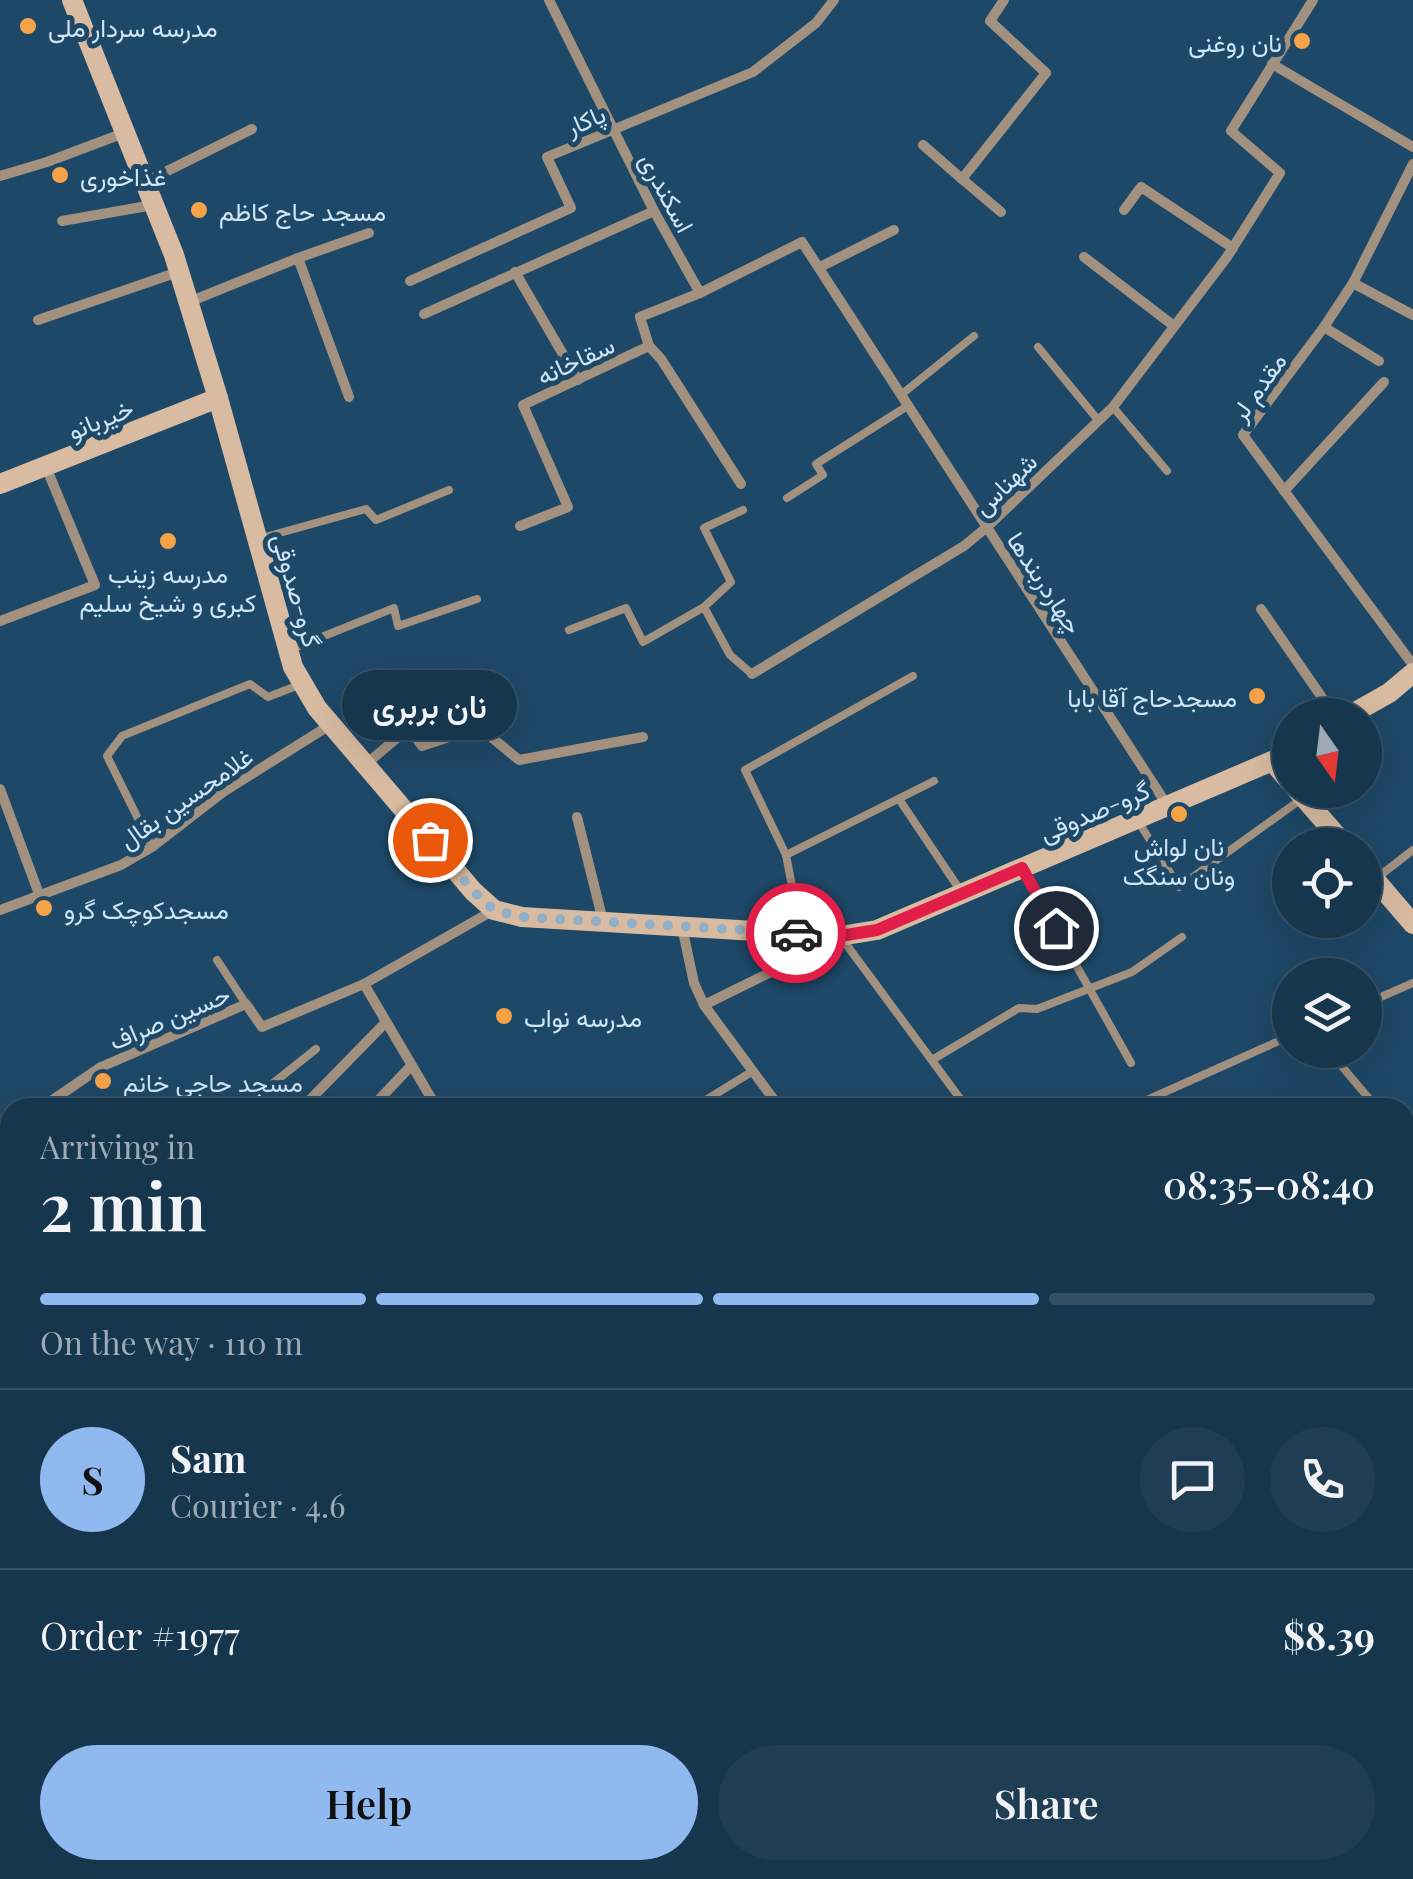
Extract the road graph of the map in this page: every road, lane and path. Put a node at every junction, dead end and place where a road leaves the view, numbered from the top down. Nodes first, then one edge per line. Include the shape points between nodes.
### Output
1 (72, 0) edge
2 (549, 0) edge
3 (834, 0) edge
4 (1004, 0) edge
5 (1313, 0) edge
6 (1272, 64) junction
7 (252, 129) dead end
8 (613, 129) junction
9 (126, 133) junction
10 (923, 145) dead end
11 (1413, 147) edge
12 (1413, 164) edge
13 (0, 176) edge
14 (962, 179) junction
15 (145, 182) junction
16 (154, 204) junction
17 (1124, 210) dead end
18 (654, 211) junction
19 (1002, 212) dead end
20 (62, 221) dead end
21 (894, 230) dead end
22 (369, 233) dead end
23 (1230, 253) junction
24 (1084, 257) dead end
25 (298, 258) junction
26 (820, 267) junction
27 (180, 272) junction
28 (515, 272) junction
29 (410, 281) dead end
30 (1353, 282) junction
31 (700, 293) junction
32 (189, 302) junction
33 (424, 314) dead end
34 (1413, 315) edge
35 (38, 320) dead end
36 (1174, 326) junction
37 (1324, 326) junction
38 (974, 336) dead end
39 (649, 346) junction
40 (1038, 347) dead end
41 (1379, 362) dead end
42 (578, 380) junction
43 (1384, 382) dead end
44 (902, 394) junction
45 (349, 397) dead end
46 (218, 398) junction
47 (909, 405) junction
48 (1112, 407) junction
49 (1098, 420) junction
50 (46, 466) junction
51 (1167, 471) dead end
52 (0, 484) edge
53 (741, 484) dead end
54 (449, 490) dead end
55 (1284, 491) junction
56 (787, 498) dead end
57 (743, 510) dead end
58 (520, 526) dead end
59 (987, 528) junction
60 (258, 539) junction
61 (477, 599) dead end
62 (704, 607) junction
63 (1261, 609) dead end
64 (0, 620) edge
65 (570, 630) dead end
66 (288, 650) junction
67 (1413, 665) edge
68 (1413, 673) edge
69 (752, 674) joint
70 (912, 676) dead end
71 (303, 683) junction
72 (1322, 698) edge
73 (1379, 698) edge
74 (331, 724) junction
75 (643, 737) dead end
76 (1272, 760) edge
77 (365, 764) junction
78 (934, 781) dead end
79 (0, 789) edge
80 (900, 798) junction
81 (1168, 806) junction
82 (1275, 808) edge
83 (1313, 808) edge
84 (577, 818) dead end
85 (1136, 819) junction
86 (1330, 828) edge
87 (152, 847) junction
88 (1413, 850) edge
89 (786, 855) junction
90 (1382, 867) edge
91 (1022, 868) junction
92 (1382, 888) edge
93 (39, 894) junction
94 (962, 894) junction
95 (0, 910) edge
96 (494, 910) junction
97 (603, 922) junction
98 (1413, 924) edge
99 (682, 927) junction
100 (802, 934) junction
101 (840, 936) junction
102 (1182, 936) dead end
103 (218, 960) dead end
104 (769, 972) dead end
105 (364, 984) junction
106 (1413, 984) edge
107 (1090, 988) junction
108 (1382, 997) edge
109 (246, 1004) junction
110 (704, 1005) junction
111 (386, 1022) junction
112 (1272, 1044) edge
113 (316, 1049) dead end
114 (932, 1060) junction
115 (1131, 1063) dead end
116 (411, 1066) junction
117 (1343, 1068) edge
118 (753, 1071) junction
119 (56, 1098) edge
120 (255, 1098) edge
121 (312, 1098) edge
122 (381, 1098) edge
123 (430, 1098) edge
124 (710, 1098) edge
125 (774, 1098) edge
126 (960, 1098) edge
127 (1151, 1098) edge
128 (1368, 1098) edge

1 - 9 street, گرو-صدوقی
2 - 8 street, اسکندری
3 - 8 street, پاکار via 816,23 753,72
4 - 14 street via 990,21 1046,72
5 - 6 street
6 - 11 street
6 - 23 street, شهناس via 1232,131 1280,173
7 - 15 street
8 - 18 street, اسکندری
8 - 29 street, پاکار via 547,158 571,208
9 - 13 street
9 - 15 street, گرو-صدوقی
10 - 14 street
12 - 30 street, مقدم لر
14 - 19 street
15 - 16 street, گرو-صدوقی
16 - 20 street
16 - 27 street, گرو-صدوقی
17 - 23 street via 1141,187
18 - 28 street
18 - 31 street, اسکندری
21 - 26 street
22 - 25 street
23 - 36 street, شهناس
24 - 36 street
25 - 32 street
25 - 45 street
26 - 31 street via 802,242
26 - 44 street, چهاردربندها
27 - 32 street, گرو-صدوقی
27 - 35 street
28 - 33 street
28 - 42 street
30 - 34 street
30 - 37 street, مقدم لر
31 - 39 street, سقاخانه via 640,317
32 - 46 street, گرو-صدوقی
36 - 48 street, شهناس
37 - 41 street
37 - 55 street, مقدم لر via 1243,435
38 - 44 lane
39 - 42 street, سقاخانه
39 - 53 street
40 - 49 lane
42 - 58 street, سقاخانه via 524,405 568,507
43 - 55 street
44 - 47 street, چهاردربندها
46 - 50 street, خیربانو
46 - 60 street, گرو-صدوقی
47 - 56 lane via 816,464 823,475
47 - 59 street, چهاردربندها
48 - 49 street, شهناس
48 - 51 lane
49 - 59 street, شهناس
50 - 52 street, خیربانو
50 - 64 street via 94,585
54 - 60 lane via 376,520 366,509
55 - 67 street, مقدم لر
57 - 62 lane via 704,528 732,582
59 - 69 street, شهناس
59 - 81 street, چهاردربندها
60 - 66 street, گرو-صدوقی
61 - 66 lane via 398,626 394,608
62 - 65 lane via 642,642 626,608
62 - 69 lane via 730,654
63 - 72 street
66 - 71 street, گرو-صدوقی
68 - 73 street
70 - 89 lane via 745,770
71 - 74 street, گرو-صدوقی
71 - 87 lane via 268,697 250,684 122,736 107,756
74 - 77 street, گرو-صدوقی
74 - 87 street, غلامحسین بقال via 222,792
75 - 77 street via 519,760 479,726 422,746 409,728
76 - 81 street, گرو-صدوقی
77 - 96 street, گرو-صدوقی
78 - 80 lane
79 - 93 street
80 - 89 lane
80 - 94 lane
81 - 85 street, گرو-صدوقی
82 - 85 lane via 1179,886
83 - 86 street, گرو-صدوقی
84 - 97 street
85 - 91 street, گرو-صدوقی
87 - 93 street, غلامحسین بقال
88 - 90 lane
89 - 100 lane
91 - 94 street, گرو-صدوقی
91 - 107 lane
92 - 98 street
93 - 95 street, غلامحسین بقال
94 - 101 street, گرو-صدوقی via 877,930
96 - 97 street, گرو-صدوقی
96 - 105 street, حسین صراف
97 - 99 street, گرو-صدوقی
99 - 100 street, گرو-صدوقی
99 - 110 street
100 - 101 street, گرو-صدوقی
101 - 114 lane
102 - 107 lane via 1132,972
103 - 109 lane
104 - 110 street
105 - 109 street, حسین صراف via 262,1027
105 - 111 street
106 - 108 lane
107 - 114 lane via 1037,1009 1019,1008
107 - 115 lane
109 - 119 street, حسین صراف via 101,1067
110 - 118 street
111 - 116 street
111 - 121 street
112 - 127 lane
113 - 120 lane
114 - 126 lane
116 - 122 street
116 - 123 street
117 - 128 lane
118 - 124 lane
118 - 125 street

